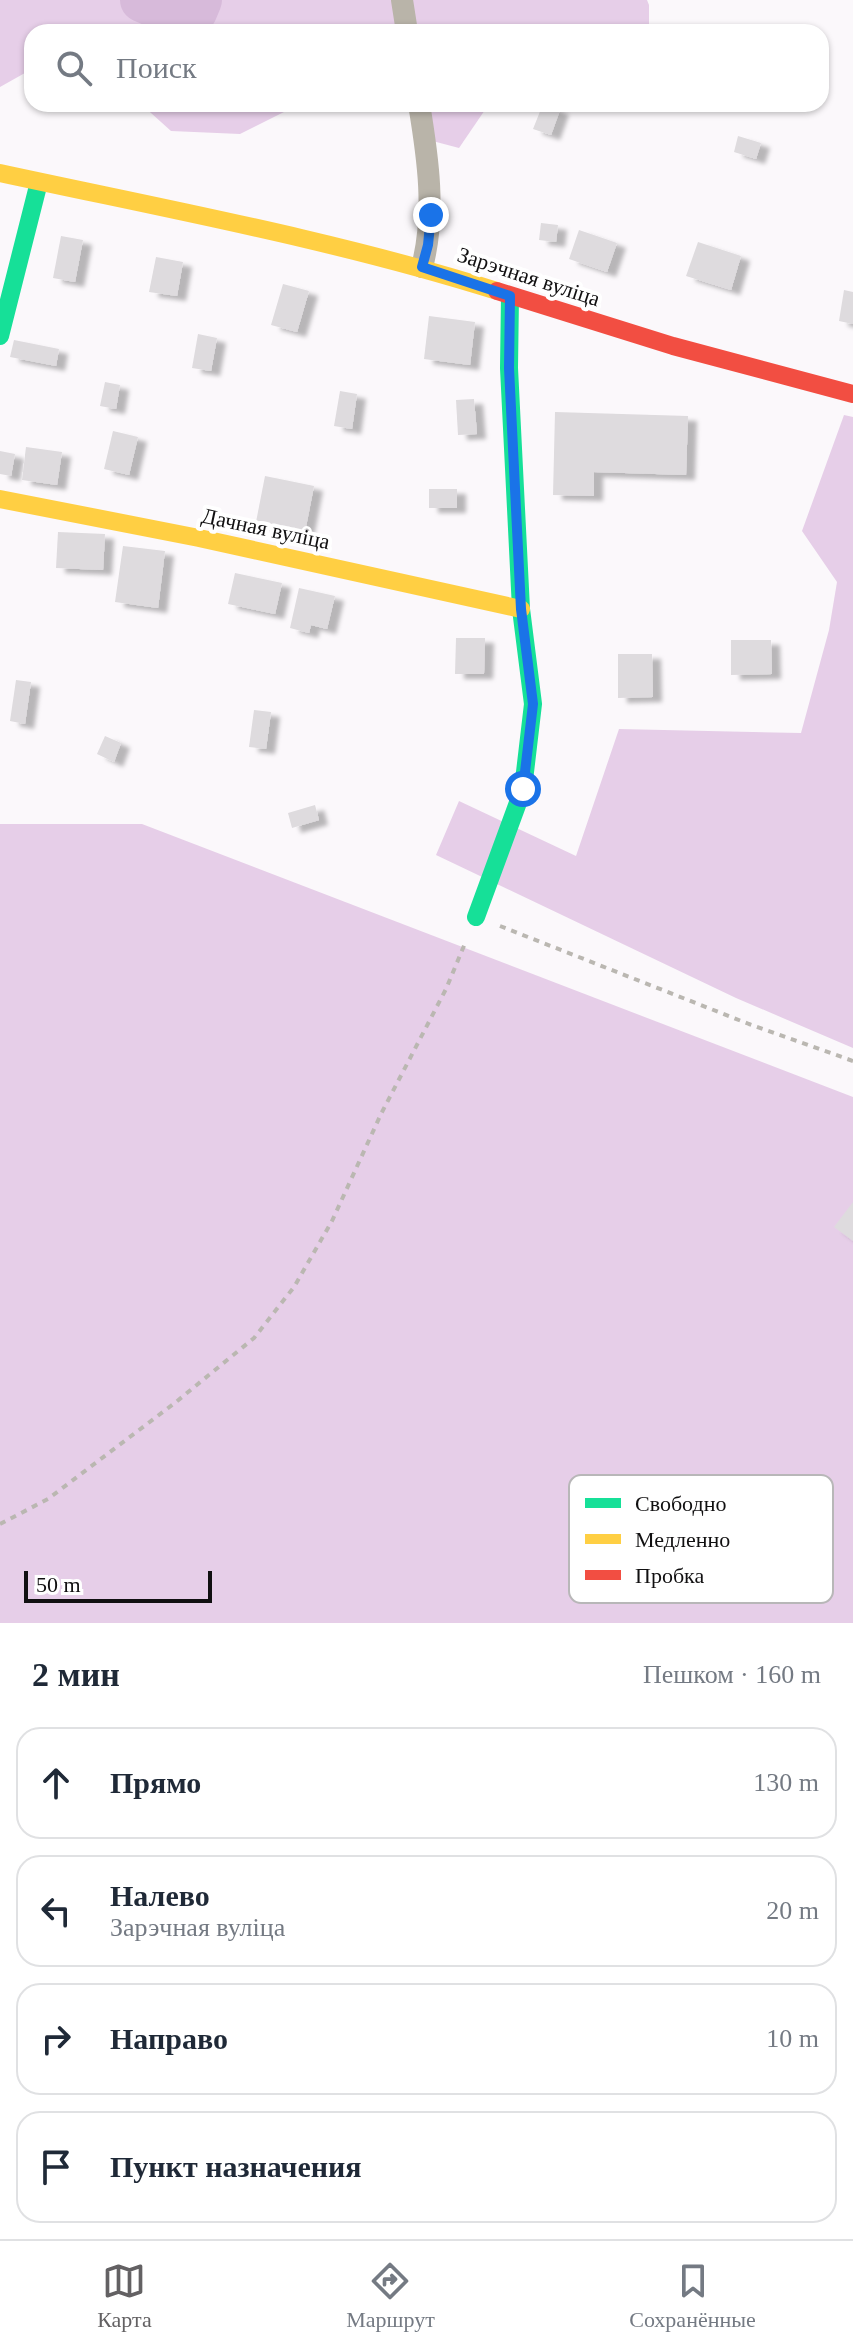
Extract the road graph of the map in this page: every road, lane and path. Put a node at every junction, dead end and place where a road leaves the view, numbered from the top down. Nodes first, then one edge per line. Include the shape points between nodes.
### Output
1 (402, 0) edge
2 (406, 24) edge
3 (420, 112) edge
4 (0, 173) edge
5 (39, 182) junction
6 (422, 267) junction
7 (510, 296) junction
8 (0, 336) edge
9 (853, 394) edge
10 (0, 499) edge
11 (521, 609) junction
12 (476, 917) junction
13 (853, 1061) edge
14 (0, 1524) edge

1 - 2 street
3 - 6 street via 431,215
4 - 5 street, Зарэчная вуліца
5 - 6 street, Зарэчная вуліца
5 - 8 street
6 - 7 street, Зарэчная вуліца
7 - 9 street, Зарэчная вуліца
7 - 11 street
10 - 11 street, Дачная вуліца
11 - 12 street via 533,704 523,789
12 - 13 path
12 - 14 path via 332,1221 294,1287 262,1328 176,1402 48,1499

